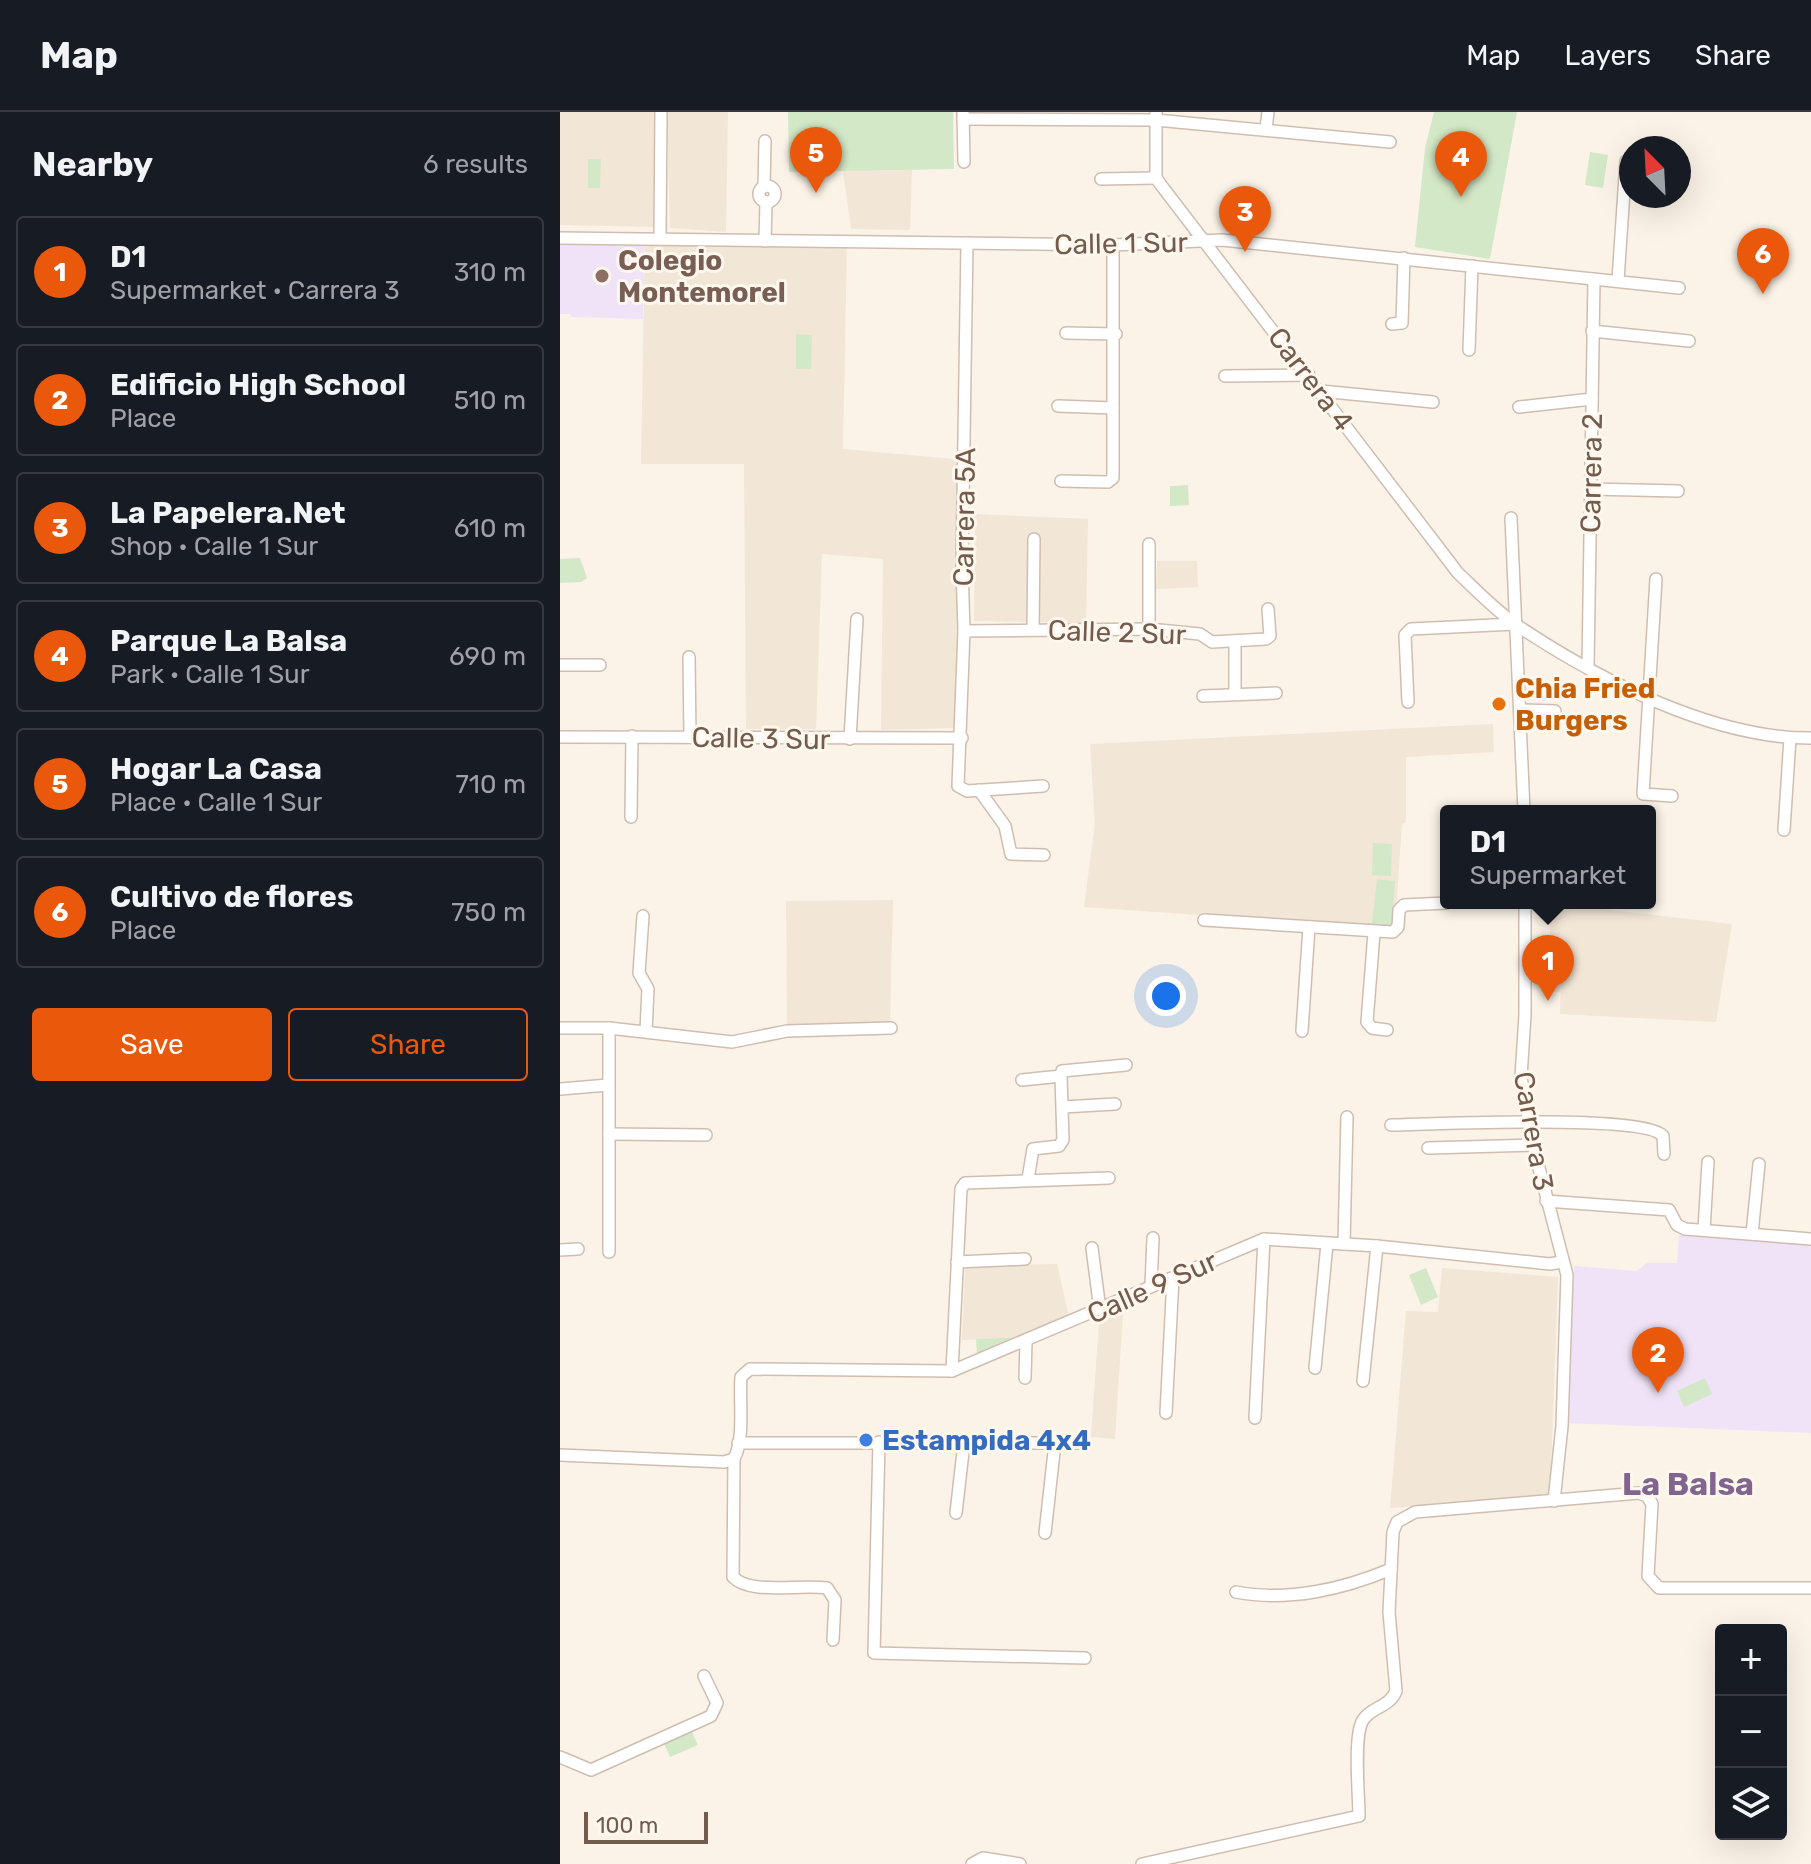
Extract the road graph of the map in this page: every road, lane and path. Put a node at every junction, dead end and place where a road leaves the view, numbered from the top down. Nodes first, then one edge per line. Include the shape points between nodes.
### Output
1 (661, 112) edge
2 (1268, 112) edge
3 (963, 115) edge
4 (1057, 115) edge
5 (1156, 116) edge
6 (1266, 129) junction
7 (765, 141) dead end
8 (1390, 142) dead end
9 (964, 162) dead end
10 (1156, 178) junction
11 (1101, 179) dead end
12 (1623, 208) edge
13 (560, 238) edge
14 (660, 239) junction
15 (765, 241) junction
16 (1206, 242) junction
17 (967, 243) junction
18 (1113, 245) junction
19 (1404, 258) junction
20 (1472, 266) junction
21 (1594, 279) junction
22 (1618, 280) junction
23 (1679, 288) dead end
24 (1392, 324) dead end
25 (1592, 331) junction
26 (1066, 333) dead end
27 (1116, 334) junction
28 (1689, 341) dead end
29 (1469, 350) dead end
30 (1309, 375) junction
31 (1225, 376) dead end
32 (1321, 391) junction
33 (1592, 399) junction
34 (1433, 402) dead end
35 (1058, 406) dead end
36 (1519, 407) dead end
37 (1113, 408) junction
38 (1061, 481) dead end
39 (1591, 489) junction
40 (1678, 491) dead end
41 (1511, 518) dead end
42 (1034, 539) dead end
43 (1149, 544) dead end
44 (1656, 579) dead end
45 (1268, 609) dead end
46 (857, 619) dead end
47 (1515, 624) junction
48 (1033, 629) junction
49 (1149, 629) junction
50 (964, 631) junction
51 (1235, 641) junction
52 (689, 657) dead end
53 (560, 665) edge
54 (600, 665) dead end
55 (1588, 667) junction
56 (1276, 693) dead end
57 (1235, 694) junction
58 (1203, 696) dead end
59 (1651, 697) junction
60 (1408, 702) dead end
61 (1520, 710) junction
62 (1555, 711) dead end
63 (632, 736) junction
64 (560, 737) edge
65 (690, 737) junction
66 (962, 738) junction
67 (1790, 738) junction
68 (1811, 738) edge
69 (850, 739) junction
70 (1043, 786) dead end
71 (979, 790) junction
72 (1672, 796) dead end
73 (1524, 805) edge
74 (631, 817) dead end
75 (1784, 830) dead end
76 (1044, 855) dead end
77 (1440, 903) edge
78 (1525, 909) edge
79 (643, 916) dead end
80 (1204, 920) dead end
81 (1309, 927) junction
82 (1374, 933) junction
83 (560, 1028) edge
84 (609, 1028) junction
85 (891, 1028) dead end
86 (1387, 1030) dead end
87 (646, 1031) junction
88 (1302, 1031) dead end
89 (1126, 1065) dead end
90 (1061, 1076) junction
91 (1022, 1080) dead end
92 (608, 1085) junction
93 (560, 1089) edge
94 (1115, 1104) dead end
95 (1063, 1107) junction
96 (1347, 1117) dead end
97 (1529, 1123) junction
98 (1391, 1125) dead end
99 (609, 1134) junction
100 (706, 1135) dead end
101 (1533, 1145) junction
102 (1428, 1148) dead end
103 (1664, 1154) dead end
104 (1708, 1162) dead end
105 (1759, 1164) dead end
106 (1109, 1178) dead end
107 (1028, 1179) junction
108 (1546, 1201) junction
109 (1704, 1230) junction
110 (1752, 1234) junction
111 (1153, 1238) dead end
112 (1264, 1239) junction
113 (1811, 1239) edge
114 (1327, 1244) junction
115 (1344, 1244) junction
116 (1377, 1246) junction
117 (1092, 1248) dead end
118 (578, 1249) dead end
119 (560, 1250) edge
120 (609, 1252) dead end
121 (1025, 1259) dead end
122 (957, 1262) junction
123 (1561, 1262) junction
124 (1173, 1278) junction
125 (1151, 1286) junction
126 (1100, 1310) junction
127 (1026, 1342) junction
128 (1315, 1368) dead end
129 (952, 1371) junction
130 (1025, 1378) dead end
131 (1363, 1381) dead end
132 (1166, 1413) dead end
133 (1255, 1418) dead end
134 (879, 1442) junction
135 (738, 1443) junction
136 (964, 1443) junction
137 (1055, 1443) junction
138 (1079, 1443) dead end
139 (560, 1455) edge
140 (734, 1459) junction
141 (1554, 1501) junction
142 (956, 1513) dead end
143 (1045, 1533) dead end
144 (1391, 1569) junction
145 (1811, 1588) edge
146 (1236, 1592) dead end
147 (833, 1640) dead end
148 (1085, 1658) dead end
149 (704, 1676) dead end
150 (560, 1757) edge
151 (972, 1864) edge
152 (1020, 1864) edge
153 (1142, 1864) edge

1 - 14 street
2 - 6 street
3 - 4 street
3 - 9 street
4 - 5 street
5 - 6 street
5 - 10 street
6 - 8 street
7 - 15 street via 764,187 775,193 766,202
10 - 11 street
10 - 16 street, Carrera 4
12 - 22 street
13 - 14 street, Calle 1 Sur
14 - 15 street, Calle 1 Sur
15 - 17 street, Calle 1 Sur
16 - 18 street, Calle 1 Sur
16 - 19 street, Calle 1 Sur
16 - 30 street, Carrera 4
17 - 18 street, Calle 1 Sur
17 - 50 street, Carrera 5A via 960,484
18 - 27 street
19 - 20 street, Calle 1 Sur
19 - 24 street via 1402,323
20 - 21 street, Calle 1 Sur
20 - 29 street
21 - 22 street, Calle 1 Sur
21 - 25 street, Carrera 2
22 - 23 street, Calle 1 Sur
25 - 28 street
25 - 33 street, Carrera 2
26 - 27 street
27 - 37 street
30 - 31 street
30 - 32 street, Carrera 4
32 - 34 street
32 - 47 street, Carrera 4 via 1458,573
33 - 36 street
33 - 39 street, Carrera 2
35 - 37 street
37 - 38 street via 1112,481
39 - 40 street
39 - 55 street, Carrera 2
41 - 47 street
42 - 48 street
43 - 49 street
44 - 59 street
45 - 51 street, Calle 2 Sur via 1268,639
46 - 69 street
47 - 55 street
47 - 60 street via 1411,629 1405,635
47 - 61 street
48 - 49 street, Calle 2 Sur
48 - 50 street, Calle 2 Sur
49 - 51 street, Calle 2 Sur via 1200,634 1212,642
50 - 66 street, Carrera 5A
51 - 57 street
52 - 65 street
53 - 54 street
55 - 59 street
56 - 57 street
57 - 58 street
59 - 67 street via 1758,734
59 - 72 street via 1643,794
61 - 62 street
61 - 73 street
63 - 64 street, Calle 3 Sur
63 - 65 street, Calle 3 Sur
63 - 74 street
65 - 69 street, Calle 3 Sur
66 - 69 street, Calle 3 Sur
66 - 71 street, Carrera 5A via 958,786
67 - 68 street
67 - 75 street
70 - 71 street
71 - 76 street via 1005,826 1011,854
77 - 82 street via 1404,905 1396,930
78 - 97 street, Carrera 3 via 1521,1077
79 - 87 street via 639,973 648,989
80 - 81 street
81 - 82 street
81 - 88 street
82 - 86 street via 1367,1022
83 - 84 street
84 - 87 street
84 - 92 street
85 - 87 street via 787,1031 732,1042
89 - 90 street via 1072,1068
90 - 91 street
90 - 95 street
92 - 93 street
92 - 99 street
94 - 95 street
95 - 107 street via 1062,1144 1033,1149
96 - 115 street
97 - 98 street
97 - 101 street, Carrera 3
97 - 103 street via 1653,1128 1663,1136
99 - 100 street
99 - 120 street
101 - 102 street
101 - 108 street, Carrera 3
104 - 109 street
105 - 110 street
106 - 107 street
107 - 122 street via 965,1183
108 - 109 street via 1669,1210 1682,1228
108 - 123 street, Carrera 3
109 - 110 street
110 - 113 street
111 - 125 street
112 - 114 street, Calle 9 Sur
112 - 124 street, Calle 9 Sur
112 - 133 street
114 - 115 street, Calle 9 Sur
114 - 128 street
115 - 116 street, Calle 9 Sur
116 - 123 street, Calle 9 Sur
116 - 131 street
117 - 126 street
118 - 119 street
121 - 122 street
122 - 129 street
123 - 141 street, Carrera 3 via 1567,1275 1567,1315
124 - 125 street, Calle 9 Sur
124 - 132 street
125 - 126 street, Calle 9 Sur
126 - 127 street, Calle 9 Sur
127 - 129 street, Calle 9 Sur
127 - 130 street
129 - 135 street, Calle 9 Sur via 750,1369 741,1377
134 - 135 street
134 - 136 street
134 - 148 street via 874,1653
135 - 140 street
136 - 137 street
136 - 142 street
137 - 138 street
137 - 143 street
139 - 140 street
140 - 147 street via 733,1577 750,1588 827,1588 835,1600
141 - 144 street via 1415,1512 1397,1522
141 - 145 street via 1647,1496 1652,1504 1648,1576 1659,1588
144 - 146 street via 1358,1583 1305,1593 1260,1597
144 - 153 street via 1396,1691 1393,1699 1367,1715 1359,1729 1359,1816
149 - 150 street via 717,1703 711,1716 591,1770
151 - 152 street via 983,1858

